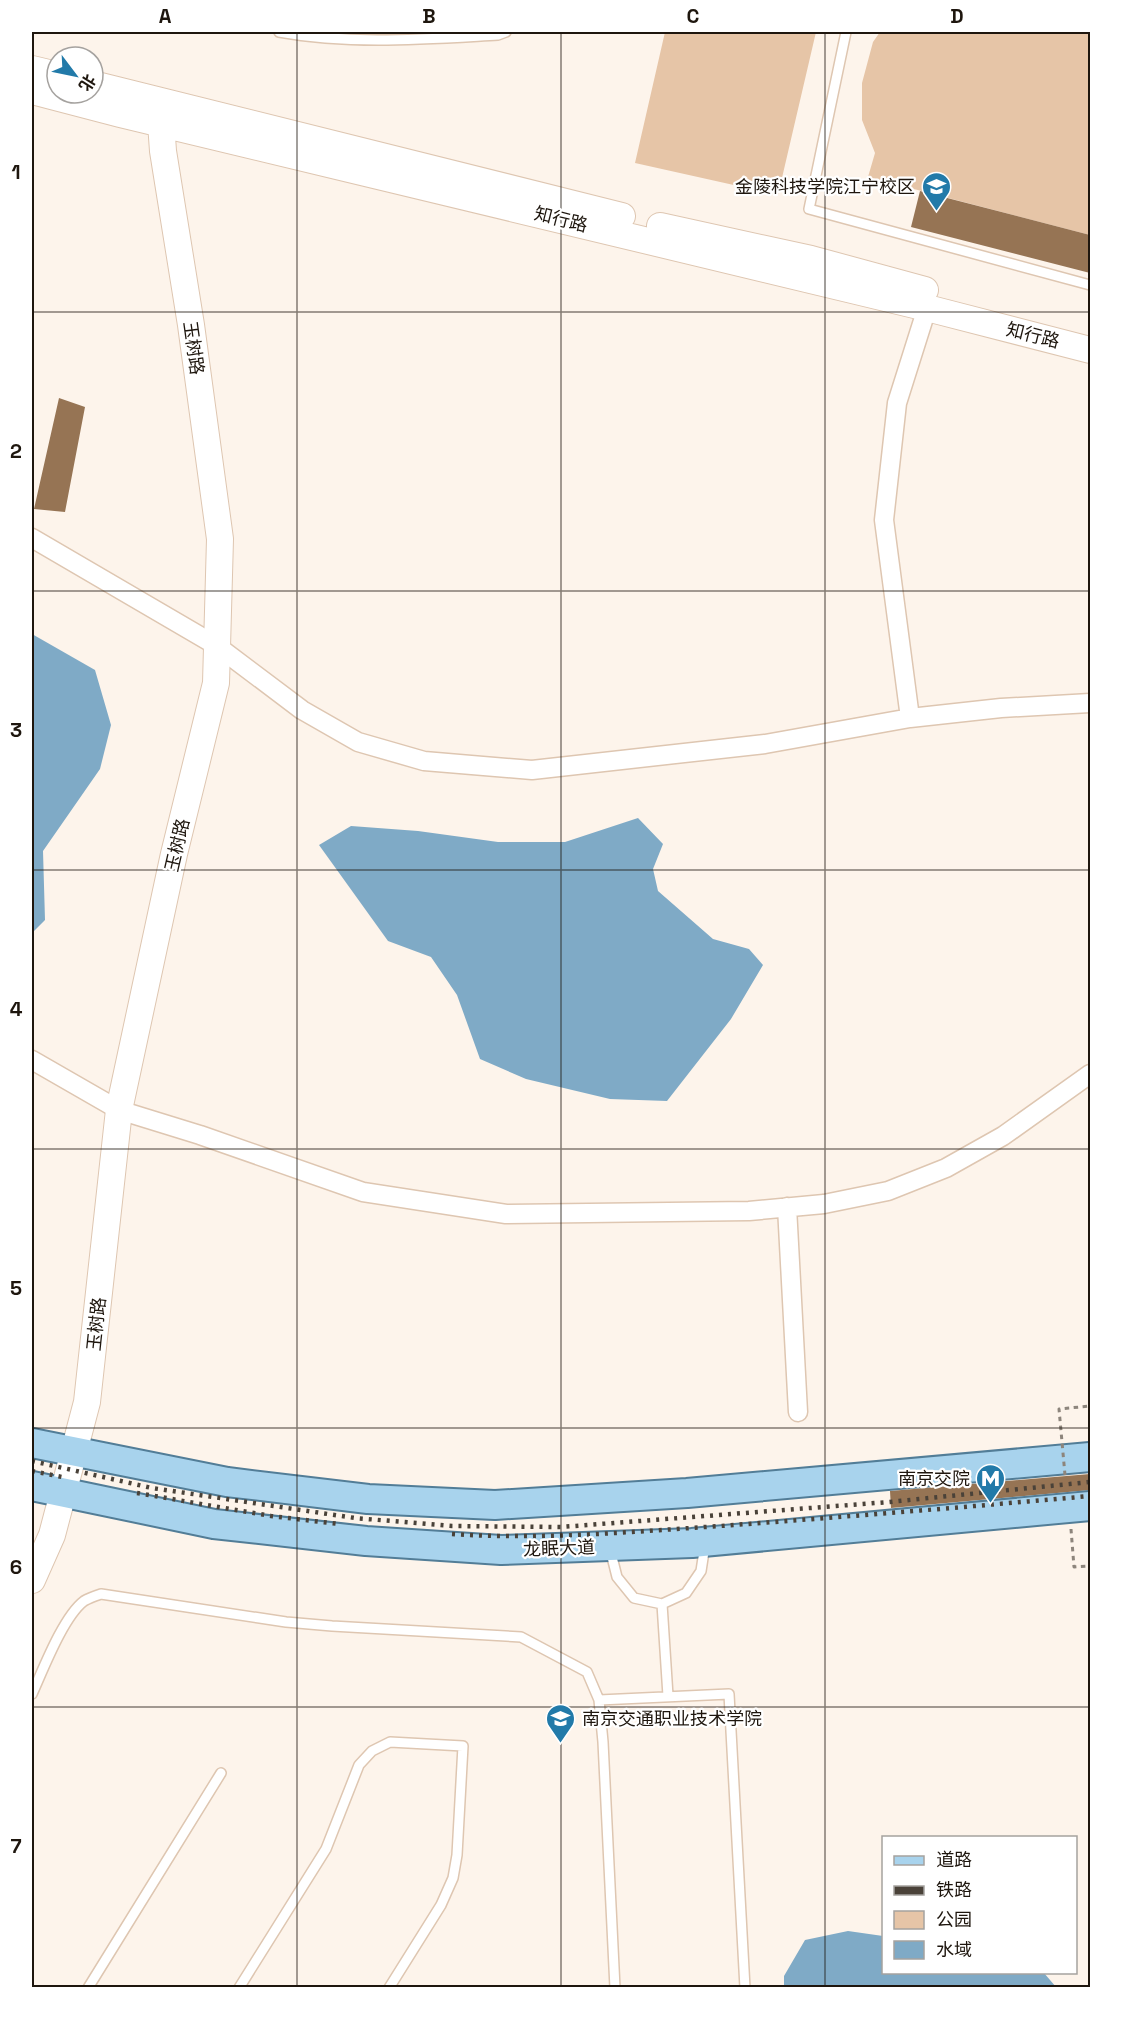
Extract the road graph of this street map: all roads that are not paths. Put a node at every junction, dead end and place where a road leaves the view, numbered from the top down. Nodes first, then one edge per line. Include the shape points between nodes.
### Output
1 (279, 32) edge
2 (506, 32) edge
3 (846, 32) edge
4 (105, 89) edge
5 (32, 91) edge
6 (164, 114) junction
7 (1090, 285) edge
8 (927, 308) junction
9 (1090, 333) edge
10 (1090, 350) edge
11 (32, 538) edge
12 (217, 646) junction
13 (1090, 703) edge
14 (910, 718) junction
15 (32, 1060) edge
16 (1090, 1074) edge
17 (119, 1110) junction
18 (787, 1207) junction
19 (798, 1412) dead end
20 (32, 1443) edge
21 (75, 1452) junction
22 (1090, 1457) edge
23 (32, 1486) edge
24 (64, 1493) junction
25 (1090, 1506) edge
26 (705, 1542) junction
27 (610, 1547) junction
28 (32, 1580) edge
29 (662, 1604) junction
30 (32, 1694) edge
31 (668, 1696) junction
32 (599, 1700) junction
33 (221, 1773) dead end
34 (88, 1988) edge
35 (239, 1988) edge
36 (389, 1988) edge
37 (615, 1988) edge
38 (744, 1988) edge

1 - 2 lane via 313,38 417,40
3 - 7 lane via 809,209
4 - 6 street, 知行路
5 - 6 street, 知行路
6 - 8 street, 知行路
6 - 9 street, 知行路 via 482,180 811,259
6 - 12 street, 玉树路 via 163,152 220,539
8 - 10 street, 知行路
8 - 14 street via 897,403 884,519
11 - 12 street
12 - 14 street via 302,710 358,742 424,761 532,770 765,744
12 - 17 street, 玉树路 via 216,682
13 - 14 street
15 - 17 street
16 - 18 street via 1004,1136 946,1168 888,1191
17 - 18 street via 363,1192 506,1214 749,1211
17 - 21 street, 玉树路 via 87,1402
18 - 19 street
20 - 21 main road
21 - 22 main road via 227,1482 368,1499 495,1505 687,1493
21 - 24 street, 玉树路
23 - 24 main road, 龙眠大道
24 - 27 main road, 龙眠大道 via 214,1524 366,1541 501,1550
24 - 28 street, 玉树路 via 52,1535
25 - 26 main road, 龙眠大道
26 - 27 main road, 龙眠大道
26 - 29 lane via 701,1571 686,1593
27 - 29 lane via 617,1576 634,1598
29 - 31 lane
30 - 32 lane via 67,1621 86,1599 101,1594 286,1622 521,1637 587,1672
31 - 32 lane
31 - 38 lane via 729,1694
32 - 37 lane
33 - 34 lane
35 - 36 lane via 326,1849 359,1765 390,1742 463,1746 453,1878 441,1905

